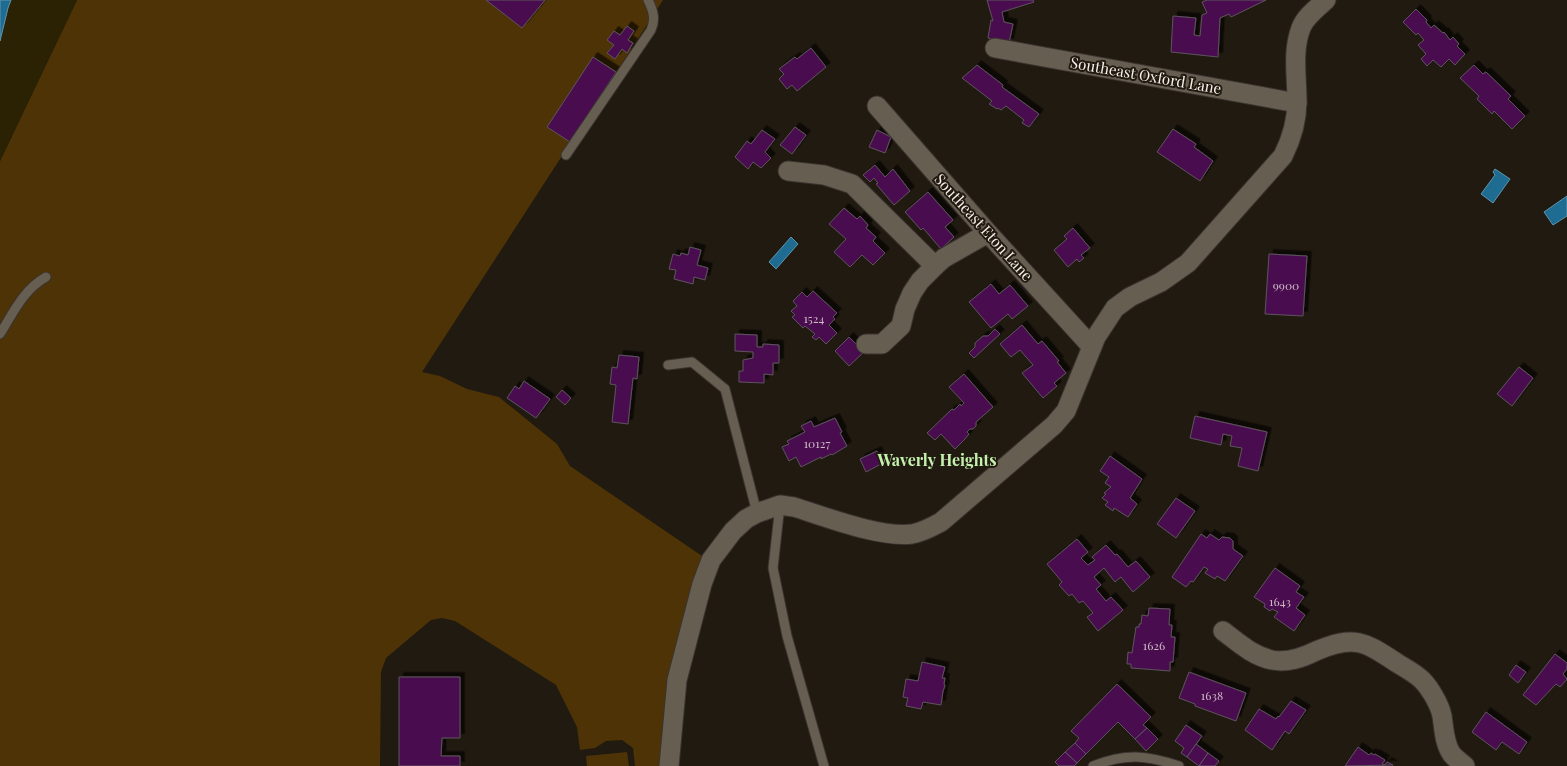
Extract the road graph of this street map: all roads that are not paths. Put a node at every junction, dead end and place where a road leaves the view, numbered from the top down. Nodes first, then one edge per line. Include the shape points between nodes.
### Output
1 (648, 0) edge
2 (1326, 0) edge
3 (995, 48) dead end
4 (1297, 102) junction
5 (877, 106) dead end
6 (566, 155) dead end
7 (788, 171) dead end
8 (988, 233) junction
9 (936, 266) junction
10 (46, 277) dead end
11 (0, 334) edge
12 (866, 344) dead end
13 (1092, 347) junction
14 (668, 365) dead end
15 (780, 505) junction
16 (757, 513) junction
17 (1224, 631) dead end
18 (669, 766) edge
19 (824, 766) edge
20 (1093, 766) edge
21 (1179, 766) edge
22 (1465, 766) edge

1 - 6 lane via 654,17 651,30
2 - 4 street via 1301,26 1297,41
3 - 4 street, Southeast Oxford Lane
4 - 13 street via 1292,138 1282,156 1188,263 1115,308
5 - 8 street, Southeast Eton Lane
7 - 9 street via 852,184
8 - 9 street
8 - 13 street, Southeast Eton Lane
9 - 12 street via 912,294 901,326 882,344
10 - 11 lane via 34,283
13 - 15 street via 1066,411 1054,425 941,522 927,530 912,534 879,531
14 - 16 lane via 692,362 725,389
15 - 16 street
15 - 19 lane via 773,568 787,636
16 - 18 street via 733,531 720,546 702,584 678,680
17 - 22 street via 1251,652 1272,660 1289,661 1346,641 1372,646 1422,680 1442,713 1451,753
20 - 21 lane via 1113,758 1134,756

